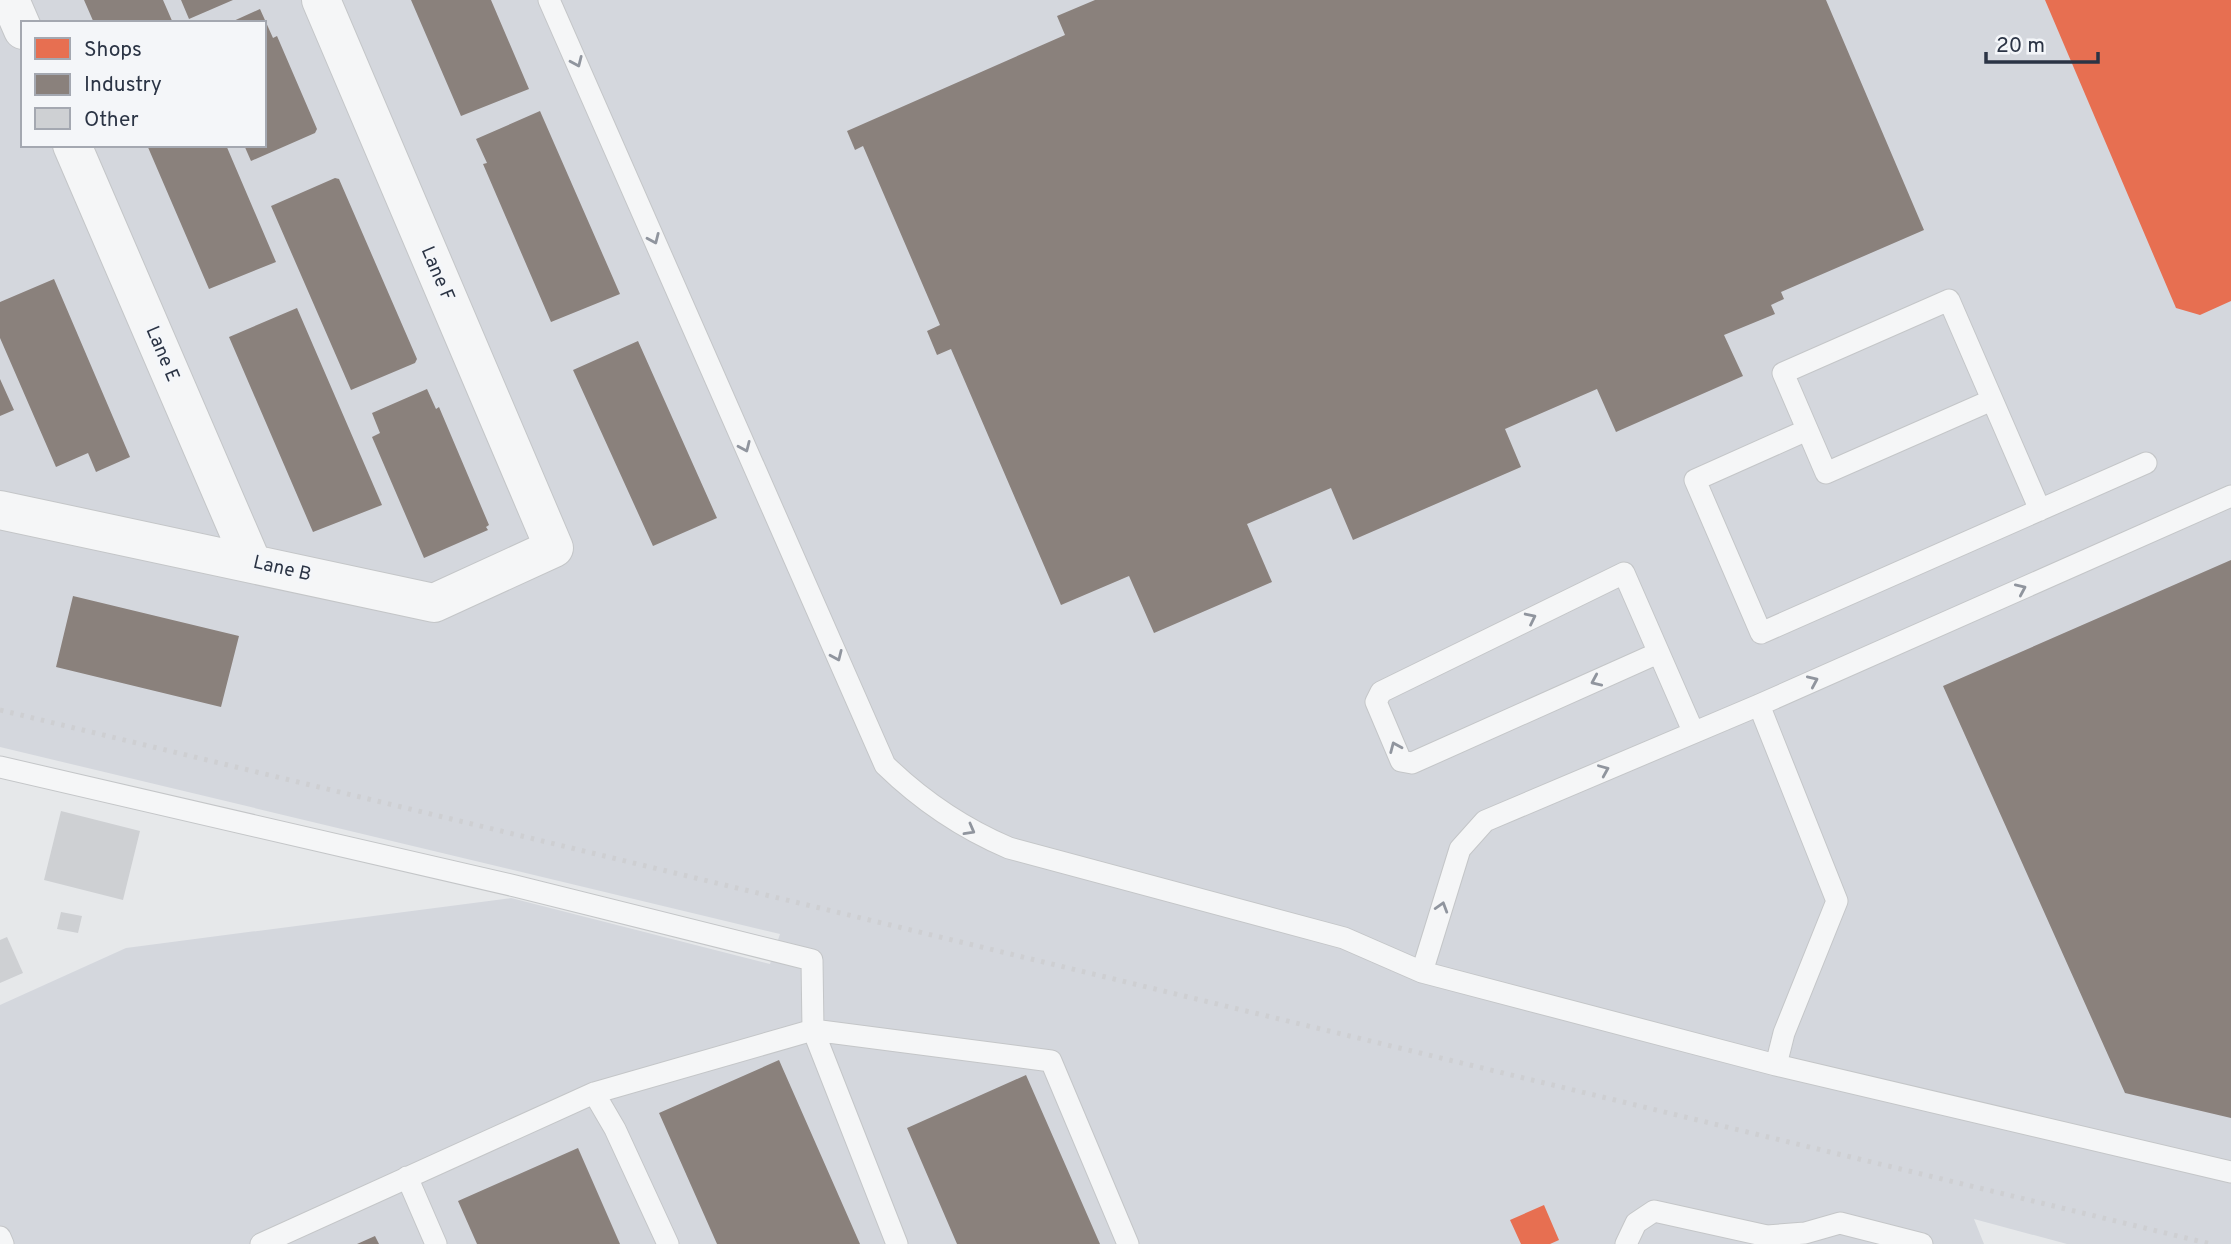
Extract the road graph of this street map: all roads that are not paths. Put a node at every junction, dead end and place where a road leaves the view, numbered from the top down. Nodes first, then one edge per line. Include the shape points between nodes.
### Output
1 (10, 0) edge
2 (321, 0) edge
3 (549, 0) edge
4 (21, 25) edge
5 (73, 147) edge
6 (1992, 400) junction
7 (1807, 430) junction
8 (2146, 463) dead end
9 (2231, 496) edge
10 (0, 510) edge
11 (2040, 510) junction
12 (554, 548) joint
13 (253, 563) junction
14 (1658, 653) junction
15 (1759, 705) junction
16 (1693, 731) junction
17 (0, 767) edge
18 (1422, 972) junction
19 (813, 1030) junction
20 (1776, 1065) junction
21 (594, 1093) junction
22 (2231, 1172) edge
23 (407, 1177) junction
24 (0, 1237) edge
25 (3, 1244) edge
26 (261, 1244) edge
27 (436, 1244) edge
28 (668, 1244) edge
29 (897, 1244) edge
30 (1128, 1244) edge
31 (1626, 1244) edge
32 (1922, 1244) edge

1 - 4 street
2 - 12 street, Lane F
3 -> 18 lane via 885,765 911,790 970,831 1009,848 1344,938
5 - 13 street, Lane E
6 - 7 lane via 1826,473
6 - 7 lane via 1949,300 1783,373
6 - 11 lane
7 - 11 lane via 1695,480 1761,633
8 - 11 lane
15 -> 9 lane
10 - 13 street, Lane B
12 - 13 street, Lane B via 434,603
14 -> 14 lane via 1412,763 1401,761 1376,702 1381,692 1624,573
14 - 16 lane
15 - 16 lane
15 - 20 lane via 1838,901 1784,1033
18 -> 16 lane via 1460,849 1485,821
17 - 19 lane via 811,960
18 - 20 lane
19 - 21 lane
19 - 29 lane
19 - 30 lane via 1051,1061
20 - 22 lane
21 - 23 lane
21 - 28 lane
23 - 26 lane
23 - 27 lane
24 - 25 lane
31 - 32 lane via 1636,1223 1654,1211 1766,1236 1805,1233 1840,1223

